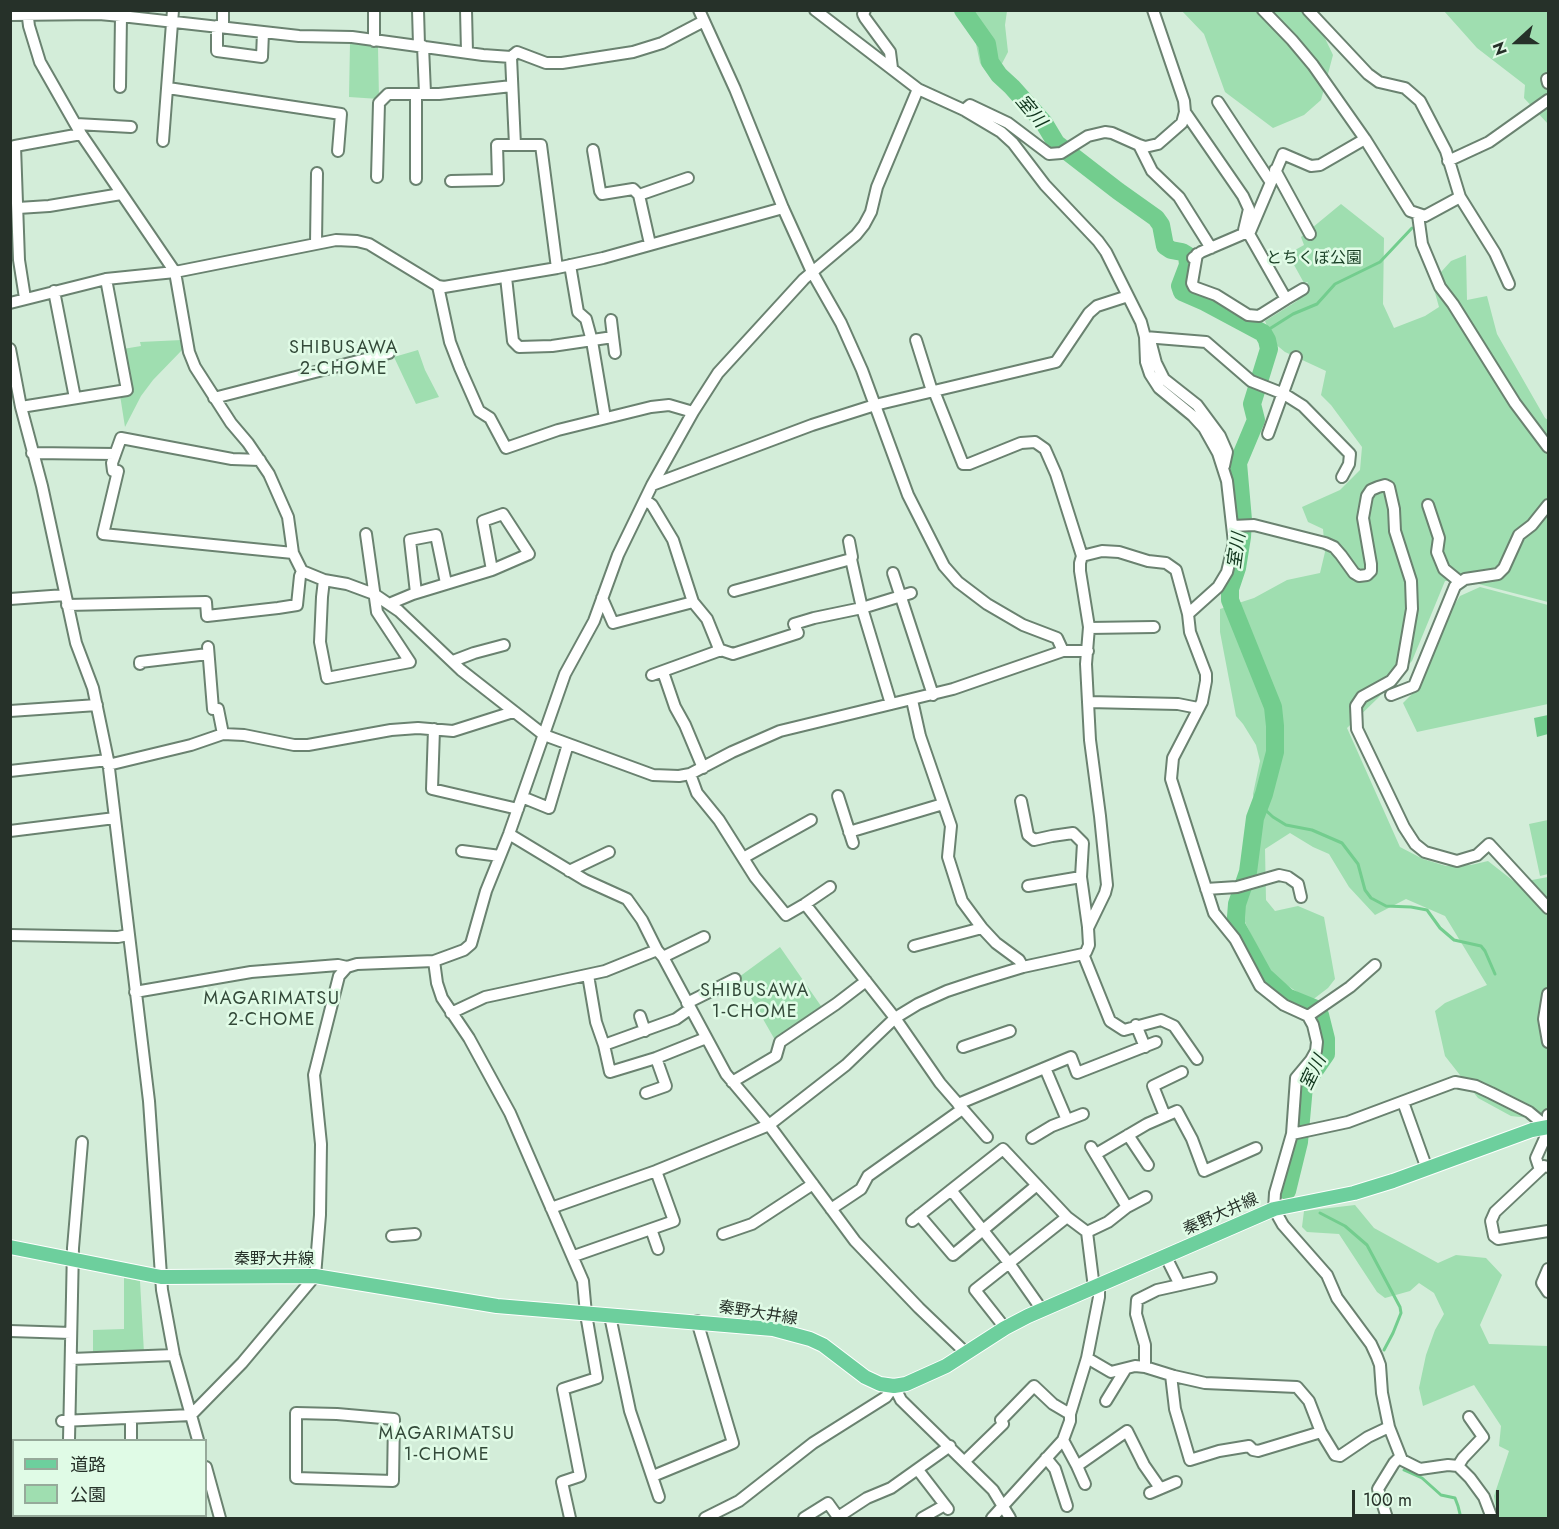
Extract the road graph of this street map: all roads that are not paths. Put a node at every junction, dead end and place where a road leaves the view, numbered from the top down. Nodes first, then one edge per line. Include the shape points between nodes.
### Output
1 (223, 10) edge
2 (374, 10) edge
3 (418, 10) edge
4 (466, 10) edge
5 (699, 10) edge
6 (815, 10) edge
7 (865, 10) edge
8 (1153, 10) edge
9 (1263, 10) edge
10 (1308, 10) edge
11 (27, 13) edge
12 (10, 15) edge
13 (173, 15) edge
14 (121, 16) junction
15 (704, 21) junction
16 (220, 26) junction
17 (263, 32) junction
18 (374, 41) junction
19 (421, 45) junction
20 (467, 52) junction
21 (511, 57) junction
22 (892, 68) junction
23 (512, 86) junction
24 (120, 87) dead end
25 (168, 88) junction
26 (918, 89) junction
27 (421, 94) junction
28 (1548, 100) edge
29 (1218, 102) dead end
30 (964, 110) junction
31 (1185, 112) junction
32 (131, 127) dead end
33 (78, 129) junction
34 (1365, 140) junction
35 (163, 141) dead end
36 (515, 145) junction
37 (1139, 145) junction
38 (593, 150) dead end
39 (338, 151) dead end
40 (1448, 161) junction
41 (1275, 170) junction
42 (317, 173) dead end
43 (376, 177) dead end
44 (688, 178) dead end
45 (416, 179) dead end
46 (451, 181) dead end
47 (1270, 182) junction
48 (121, 194) junction
49 (639, 195) junction
50 (1460, 197) junction
51 (783, 207) junction
52 (18, 208) junction
53 (1418, 215) junction
54 (1246, 234) junction
55 (1311, 234) dead end
56 (316, 243) junction
57 (650, 244) junction
58 (1211, 248) junction
59 (570, 265) junction
60 (557, 268) junction
61 (175, 272) junction
62 (813, 272) junction
63 (506, 277) junction
64 (106, 279) junction
65 (1509, 284) dead end
66 (438, 286) junction
67 (1303, 289) dead end
68 (54, 291) junction
69 (1128, 296) junction
70 (26, 298) junction
71 (1286, 298) junction
72 (10, 303) edge
73 (610, 320) dead end
74 (613, 337) junction
75 (1148, 338) junction
76 (916, 340) dead end
77 (592, 341) junction
78 (10, 349) edge
79 (389, 353) dead end
80 (615, 353) dead end
81 (1296, 357) dead end
82 (933, 391) junction
83 (1284, 394) junction
84 (75, 398) junction
85 (214, 398) junction
86 (875, 405) junction
87 (21, 407) junction
88 (693, 412) junction
89 (605, 418) junction
90 (1268, 434) dead end
91 (1548, 447) edge
92 (32, 453) junction
93 (115, 454) junction
94 (260, 460) junction
95 (1342, 477) dead end
96 (652, 485) junction
97 (645, 500) junction
98 (1428, 505) dead end
99 (1548, 505) edge
100 (1235, 526) junction
101 (366, 534) dead end
102 (849, 541) dead end
103 (293, 553) junction
104 (1083, 556) junction
105 (850, 559) junction
106 (492, 570) junction
107 (302, 571) junction
108 (893, 573) dead end
109 (324, 580) junction
110 (1460, 582) junction
111 (446, 583) junction
112 (734, 591) dead end
113 (416, 593) junction
114 (374, 594) junction
115 (906, 595) junction
116 (602, 598) junction
117 (10, 599) edge
118 (66, 600) junction
119 (693, 602) junction
120 (389, 604) junction
121 (862, 608) junction
122 (1188, 614) junction
123 (1154, 627) dead end
124 (1089, 628) junction
125 (504, 645) dead end
126 (720, 651) junction
127 (1062, 651) junction
128 (1088, 651) junction
129 (453, 661) junction
130 (140, 664) dead end
131 (1386, 683) junction
132 (933, 695) junction
133 (912, 700) junction
134 (1088, 702) junction
135 (891, 704) junction
136 (97, 705) junction
137 (1198, 708) junction
138 (10, 711) edge
139 (513, 712) junction
140 (434, 729) junction
141 (223, 734) junction
142 (544, 735) junction
143 (568, 744) junction
144 (108, 763) junction
145 (703, 768) junction
146 (10, 771) edge
147 (690, 774) junction
148 (838, 796) dead end
149 (522, 797) junction
150 (1021, 801) dead end
151 (943, 804) junction
152 (518, 809) junction
153 (115, 818) junction
154 (811, 820) dead end
155 (10, 831) edge
156 (509, 834) junction
157 (462, 851) dead end
158 (609, 852) dead end
159 (500, 856) junction
160 (743, 858) junction
161 (569, 871) junction
162 (1081, 877) junction
163 (1028, 886) dead end
164 (830, 887) dead end
165 (1206, 889) junction
166 (1301, 897) dead end
167 (805, 904) junction
168 (1548, 908) edge
169 (982, 928) junction
170 (1088, 928) junction
171 (10, 935) edge
172 (128, 935) junction
173 (704, 937) dead end
174 (914, 946) dead end
175 (660, 954) junction
176 (1083, 954) junction
177 (434, 961) junction
178 (1375, 965) dead end
179 (347, 967) junction
180 (1023, 967) junction
181 (588, 975) junction
182 (735, 979) dead end
183 (866, 981) junction
184 (135, 992) junction
185 (1548, 994) edge
186 (689, 1006) junction
187 (451, 1013) junction
188 (1309, 1015) junction
189 (640, 1016) dead end
190 (895, 1018) junction
191 (1136, 1025) junction
192 (645, 1031) junction
193 (1010, 1031) dead end
194 (706, 1038) junction
195 (1156, 1042) dead end
196 (1548, 1042) edge
197 (604, 1045) junction
198 (963, 1047) dead end
199 (1145, 1047) junction
200 (656, 1058) junction
201 (1197, 1059) dead end
202 (1045, 1068) junction
203 (1182, 1072) dead end
204 (732, 1082) junction
205 (646, 1093) dead end
206 (1403, 1102) junction
207 (960, 1107) junction
208 (1083, 1114) dead end
209 (1165, 1116) junction
210 (1067, 1120) junction
211 (1548, 1123) edge
212 (769, 1125) junction
213 (1293, 1134) junction
214 (1128, 1135) junction
215 (987, 1137) dead end
216 (1032, 1138) dead end
217 (82, 1142) dead end
218 (1256, 1148) dead end
219 (1148, 1165) dead end
220 (1544, 1168) edge
221 (1427, 1169) junction
222 (656, 1171) junction
223 (813, 1184) junction
224 (1037, 1185) junction
225 (951, 1190) junction
226 (1146, 1197) dead end
227 (1127, 1207) junction
228 (551, 1208) junction
229 (831, 1209) junction
230 (1274, 1209) junction
231 (1067, 1216) junction
232 (651, 1229) junction
233 (983, 1230) junction
234 (1548, 1231) edge
235 (1087, 1232) junction
236 (415, 1234) dead end
237 (723, 1234) dead end
238 (392, 1236) dead end
239 (10, 1248) edge
240 (658, 1249) dead end
241 (574, 1256) junction
242 (1166, 1257) junction
243 (73, 1261) junction
244 (1009, 1263) junction
245 (1548, 1269) edge
246 (315, 1275) junction
247 (161, 1277) junction
248 (1211, 1278) dead end
249 (1179, 1285) junction
250 (1099, 1287) junction
251 (1548, 1292) edge
252 (1042, 1311) junction
253 (586, 1314) junction
254 (610, 1316) junction
255 (697, 1322) junction
256 (1005, 1328) junction
257 (10, 1331) edge
258 (71, 1333) junction
259 (966, 1353) junction
260 (174, 1355) junction
261 (1088, 1358) junction
262 (71, 1359) junction
263 (1146, 1367) junction
264 (1125, 1370) junction
265 (1171, 1376) junction
266 (894, 1386) junction
267 (1106, 1401) dead end
268 (296, 1413) joint
269 (1070, 1414) junction
270 (191, 1415) junction
271 (1469, 1417) dead end
272 (131, 1418) junction
273 (66, 1420) junction
274 (1389, 1427) junction
275 (1321, 1432) junction
276 (69, 1439) edge
277 (131, 1439) edge
278 (198, 1439) edge
279 (1063, 1440) junction
280 (950, 1446) junction
281 (1400, 1457) junction
282 (1046, 1458) junction
283 (965, 1461) junction
284 (1077, 1466) junction
285 (1458, 1466) junction
286 (918, 1470) junction
287 (207, 1471) edge
288 (653, 1476) junction
289 (1176, 1482) dead end
290 (1085, 1484) dead end
291 (659, 1497) dead end
292 (1004, 1505) junction
293 (1067, 1506) dead end
294 (218, 1514) edge
295 (570, 1518) edge
296 (705, 1518) edge
297 (804, 1518) edge
298 (922, 1518) edge
299 (992, 1518) edge
300 (1010, 1518) edge
301 (1387, 1518) edge
302 (1492, 1518) edge

1 - 16 street
2 - 18 street
3 - 19 street
4 - 20 street
5 - 15 street
6 - 22 street
7 - 22 street via 862,14 890,52
8 - 31 street
9 - 34 street via 1313,65
10 - 40 street via 1368,74 1379,82 1405,88 1420,101
11 - 12 street
11 - 14 street
11 - 33 street via 40,62
13 - 14 street
13 - 16 street
13 - 25 street
14 - 24 street
15 - 21 street via 662,43 633,52 562,63 546,63 517,52
15 - 51 street
16 - 17 street
16 - 17 street via 217,51 262,57
17 - 18 street
18 - 19 street
19 - 20 street
19 - 27 street
20 - 21 street
21 - 23 street
22 - 26 street
23 - 27 street
23 - 36 street
25 - 35 street
25 - 39 street via 341,114
26 - 30 street
26 - 62 street via 864,225
27 - 43 street via 388,94 379,103
27 - 45 street
28 - 40 street via 1489,142
29 - 47 street
30 - 37 street via 970,105 987,112 1049,154 1061,153 1088,136 1105,132
30 - 69 street via 1013,142 1045,185 1098,241
31 - 37 street via 1182,123 1164,140 1152,146
31 - 54 street via 1243,196 1249,209
32 - 33 street
33 - 48 street
33 - 52 street via 15,146
34 - 41 street via 1320,165 1311,166 1283,154
34 - 53 street via 1399,196
36 - 46 street via 498,145 498,180
36 - 60 street via 541,145
37 - 58 street via 1152,171 1179,197
38 - 49 street via 602,194 633,189
40 - 50 street
41 - 47 street
41 - 55 street
42 - 56 street
44 - 49 street
47 - 54 street
48 - 52 street
48 - 61 street
49 - 57 street
50 - 53 street via 1425,216
50 - 65 street via 1495,253
51 - 57 street
51 - 62 street
52 - 70 street via 19,260
53 - 91 street via 1422,244 1440,286
54 - 58 street
54 - 71 street
56 - 61 street
56 - 66 street via 351,240 369,244
57 - 59 street
58 - 71 street via 1195,256 1191,283 1194,287 1216,295 1248,315 1259,316
59 - 60 street
59 - 77 street via 578,312 586,319
60 - 63 street
61 - 64 street
61 - 85 street via 189,352
62 - 86 street via 841,323
62 - 88 street via 718,373
63 - 66 street
63 - 77 street via 513,340 519,346
64 - 68 street
64 - 84 street via 127,390
66 - 89 street via 460,368 479,411 489,418 506,448
67 - 71 street
68 - 70 street
68 - 84 street
69 - 75 street
69 - 82 street via 1096,306 1056,363
70 - 72 street
73 - 74 street
74 - 77 street
74 - 80 street
75 - 83 street via 1206,342 1251,381
75 - 100 street via 1146,362 1150,374 1159,388 1204,428 1224,466
76 - 82 street
77 - 89 street
78 - 87 street
79 - 85 street
81 - 83 street
82 - 86 street
82 - 104 street via 963,464 1021,443 1035,442 1045,449
83 - 90 street
83 - 95 street via 1303,406 1350,454
84 - 87 street
85 - 94 street
86 - 96 street
86 - 127 street via 908,495 944,566 987,604 1023,625 1057,638
87 - 92 street
88 - 89 street via 669,405
88 - 96 street
92 - 93 street
92 - 118 street
93 - 94 street via 121,438 232,459
93 - 103 street via 111,468 118,471 104,534
94 - 103 street via 288,517
96 - 97 street
97 - 116 street
97 - 119 street via 673,540
98 - 110 street via 1439,538 1437,552 1444,568
99 - 110 street via 1519,535 1498,574
100 - 122 street via 1227,572 1218,587
100 - 131 street via 1254,525 1325,543 1334,547 1354,573 1367,575 1371,571 1363,518 1367,496 1377,487 1389,487 1395,531 1413,595 1402,667
101 - 114 street
102 - 105 street
103 - 107 street
104 - 122 street via 1119,552 1166,563 1176,570
104 - 124 street via 1080,571
105 - 112 street
105 - 121 street
106 - 106 street via 530,554 503,514 483,521
106 - 111 street
107 - 109 street
107 - 118 street via 297,605 278,608 207,616 206,602
108 - 115 street
109 - 114 street
109 - 114 street via 320,642 327,678 410,662 377,612
110 - 131 street via 1414,686 1393,699
111 - 113 street
111 - 113 street via 436,535 410,540
113 - 120 street
114 - 120 street
115 - 121 street
115 - 132 street
116 - 119 street via 613,623
116 - 142 street via 565,674
117 - 118 street
118 - 136 street
119 - 126 street via 707,619
120 - 129 street
121 - 126 street via 794,624 798,633 733,654
121 - 135 street
122 - 137 street via 1190,632 1206,674
123 - 124 street
124 - 128 street
125 - 129 street
126 - 145 street via 658,674
127 - 128 street
127 - 132 street
128 - 134 street
129 - 139 street
130 - 141 street via 208,650 213,708 218,709
131 - 168 street via 1362,697 1356,706 1357,729 1414,844 1425,852 1456,861 1477,855 1489,844
132 - 133 street
133 - 135 street
133 - 151 street
134 - 137 street
134 - 170 street via 1107,885
135 - 145 street via 780,731
136 - 138 street
136 - 144 street
137 - 165 street via 1173,758 1171,779
139 - 140 street via 453,731
139 - 142 street
140 - 141 street via 391,730 308,745
140 - 152 street via 432,789
141 - 144 street
142 - 143 street
142 - 149 street
143 - 147 street via 653,775
143 - 149 street via 549,807
144 - 146 street
144 - 153 street
145 - 147 street
147 - 160 street via 698,793
148 - 151 street via 851,837
149 - 152 street
150 - 162 street via 1021,827 1034,840 1073,833 1083,843
151 - 169 street via 951,826 948,857 962,901
152 - 156 street
153 - 155 street
153 - 172 street
154 - 160 street
156 - 159 street
156 - 161 street
157 - 159 street
158 - 161 street
159 - 177 street via 471,944
160 - 167 street via 786,915
161 - 175 street via 627,899
162 - 163 street
162 - 170 street
164 - 167 street
165 - 166 street via 1237,887 1279,876 1298,884
165 - 188 street via 1214,913 1235,939 1260,986 1284,1005
167 - 183 street
169 - 174 street
169 - 180 street
170 - 176 street via 1089,945
171 - 172 street
172 - 184 street
173 - 175 street
175 - 181 street
175 - 186 street
176 - 180 street
176 - 191 street via 1110,1021 1124,1030
177 - 179 street
177 - 187 street via 437,983
178 - 188 street
179 - 184 street via 251,972
179 - 246 street via 339,976 314,1075 321,1144
180 - 190 street via 947,991
181 - 187 street via 485,997
181 - 197 street
182 - 186 street
183 - 190 street
183 - 204 street via 780,1042 776,1056
184 - 247 street via 149,1101
185 - 196 street via 1544,1019
186 - 192 street via 676,1019
186 - 194 street
187 - 228 street via 510,1113
188 - 213 street via 1316,1051 1296,1078
189 - 192 street
190 - 207 street
190 - 212 street via 846,1065
191 - 199 street
191 - 201 street via 1161,1020 1174,1026
192 - 197 street
193 - 198 street
194 - 200 street
194 - 204 street
195 - 199 street
197 - 200 street via 610,1072
199 - 202 street via 1077,1073 1071,1057
200 - 205 street via 666,1086
202 - 207 street
202 - 210 street
203 - 209 street via 1153,1086
204 - 212 street
206 - 211 street via 1462,1082
206 - 213 street via 1348,1122
206 - 221 street
207 - 215 street
207 - 229 street via 867,1176 861,1189
208 - 210 street
209 - 214 street
209 - 218 street via 1177,1111 1192,1139 1199,1173
210 - 216 street
211 - 220 street via 1536,1158
211 - 221 main road, 秦野大井線
212 - 222 street
212 - 223 street
213 - 230 street
214 - 219 street
214 - 227 street via 1093,1150
217 - 243 street
220 - 234 street via 1495,1212 1491,1221 1498,1239
221 - 230 main road, 秦野大井線 via 1354,1193
222 - 228 street
222 - 232 street via 674,1221
223 - 229 street
223 - 237 street via 752,1224
224 - 225 street via 1003,1149
224 - 231 street
224 - 233 street
225 - 233 street
225 - 233 street via 916,1218 953,1255
226 - 227 street
227 - 235 street
228 - 241 street
229 - 259 street via 880,1268
230 - 242 main road, 秦野大井線
230 - 274 street via 1326,1275 1337,1298 1371,1344 1380,1365
231 - 235 street
231 - 244 street
232 - 240 street
232 - 241 street
233 - 244 street
235 - 250 street via 1093,1280
236 - 238 street
239 - 243 main road, 秦野大井線
241 - 253 street via 583,1281
242 - 249 street
242 - 250 main road, 秦野大井線
243 - 247 main road, 秦野大井線
243 - 258 street
244 - 252 street
244 - 256 street via 975,1290
245 - 251 street via 1542,1283
246 - 247 main road, 秦野大井線
246 - 253 main road, 秦野大井線 via 497,1306
246 - 270 street via 242,1363
247 - 260 street
248 - 249 street
249 - 263 street via 1137,1300
250 - 252 main road, 秦野大井線
250 - 261 street
252 - 256 main road, 秦野大井線
253 - 254 main road, 秦野大井線
253 - 295 street via 597,1378 563,1389 580,1476 562,1482
254 - 255 main road, 秦野大井線
254 - 288 street via 630,1410
255 - 266 main road, 秦野大井線 via 773,1329 810,1339 824,1345 865,1377
255 - 288 street via 733,1443
256 - 259 main road, 秦野大井線
257 - 258 street
258 - 262 street
259 - 266 main road, 秦野大井線 via 924,1377
260 - 262 street
260 - 270 street
261 - 264 street via 1111,1372
261 - 269 street
262 - 273 street
263 - 264 street
263 - 265 street
264 - 267 street
265 - 275 street via 1205,1383 1297,1387 1309,1401
265 - 275 street via 1175,1409 1190,1460 1249,1446 1258,1451
266 - 280 street via 901,1400
266 - 296 street via 886,1397 813,1443 739,1501
268 - 268 street via 296,1478 393,1481 394,1419
269 - 279 street
269 - 283 street via 1034,1386
270 - 272 street
270 - 278 street
271 - 285 street via 1483,1437
272 - 273 street
272 - 277 street
273 - 276 street
274 - 275 street via 1340,1456 1335,1455
274 - 281 street
279 - 282 street
279 - 284 street
280 - 283 street
280 - 286 street
281 - 285 street via 1420,1469
281 - 301 street via 1378,1489
282 - 292 street
282 - 293 street via 1055,1469
283 - 292 street
284 - 289 street via 1114,1447 1127,1431 1152,1467 1155,1490
284 - 290 street
285 - 302 street via 1484,1497
286 - 297 street via 838,1517 828,1503
286 - 298 street via 946,1507
287 - 294 street
288 - 291 street
292 - 299 street
292 - 300 street

